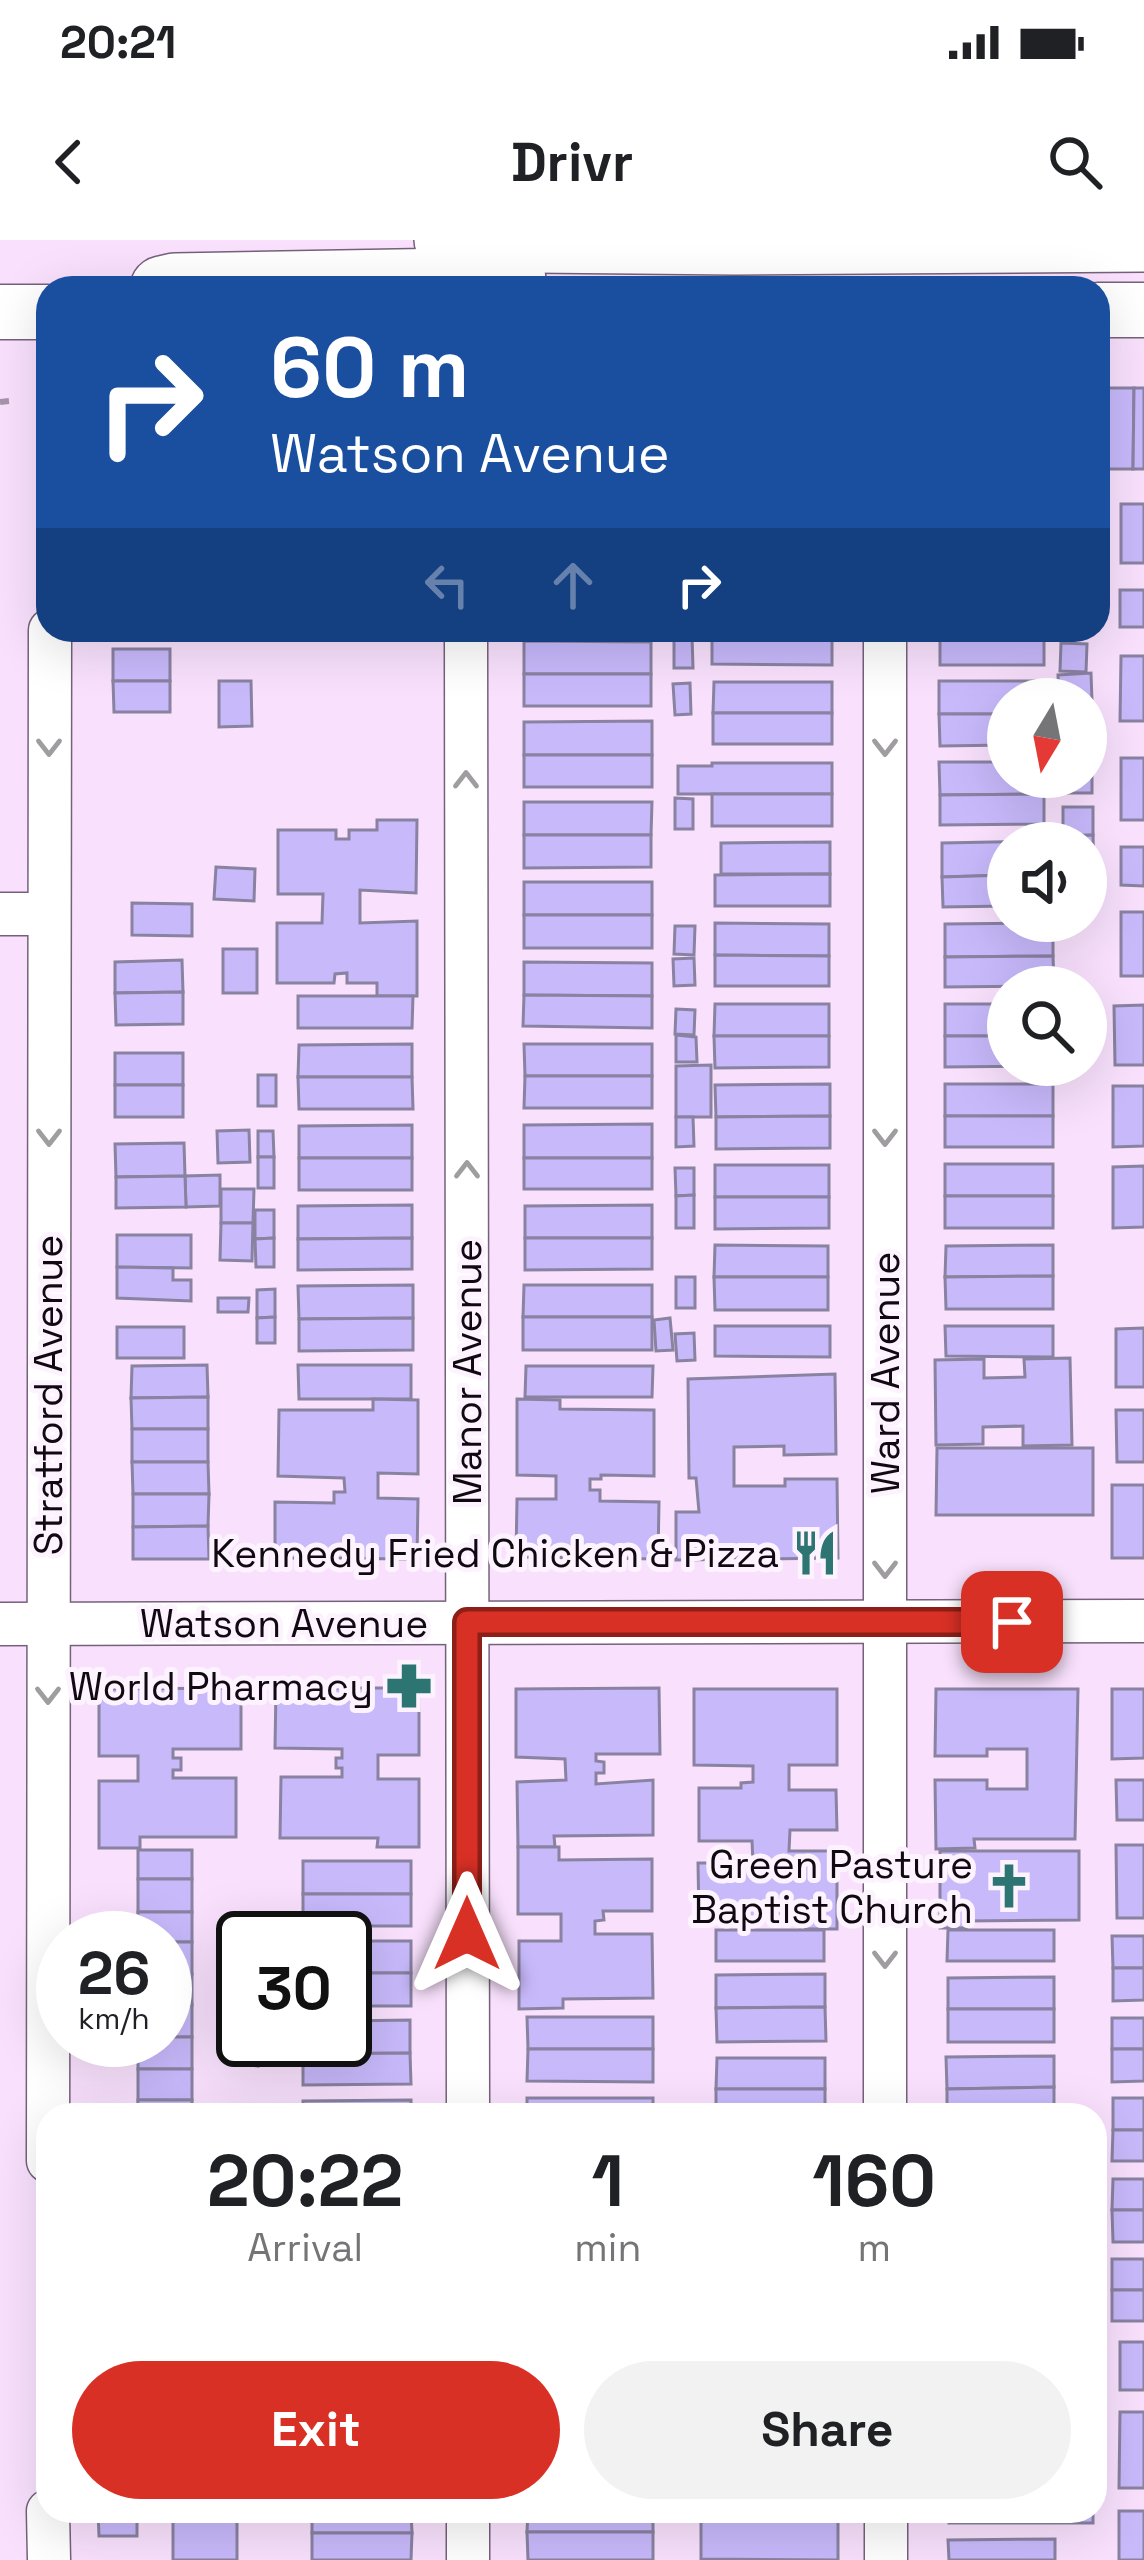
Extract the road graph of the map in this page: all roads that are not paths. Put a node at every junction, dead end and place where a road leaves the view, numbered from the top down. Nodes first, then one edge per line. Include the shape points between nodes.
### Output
1 (446, 240) edge
2 (1144, 240) edge
3 (736, 243) junction
4 (636, 276) edge
5 (1110, 310) edge
6 (1144, 310) edge
7 (0, 312) edge
8 (36, 312) edge
9 (50, 642) edge
10 (466, 642) edge
11 (885, 642) edge
12 (0, 914) edge
13 (49, 914) junction
14 (467, 1622) junction
15 (885, 1622) junction
16 (1144, 1622) edge
17 (0, 1624) edge
18 (48, 1624) junction
19 (48, 2103) edge
20 (467, 2103) edge
21 (885, 2103) edge
22 (49, 2523) edge
23 (468, 2523) edge
24 (886, 2523) edge
25 (49, 2560) edge
26 (468, 2560) edge
27 (886, 2560) edge

1 - 3 highway
2 - 3 highway
3 - 4 highway
5 - 6 main road
7 - 8 main road
9 -> 13 street, Stratford Avenue
14 -> 10 street, Manor Avenue
11 -> 15 street, Ward Avenue
12 - 13 street
13 -> 18 street, Stratford Avenue
14 - 15 street, Watson Avenue
14 - 18 street, Watson Avenue
14 - 20 street, Manor Avenue
15 - 16 street, Watson Avenue
15 -> 21 street, Ward Avenue
17 - 18 street, Watson Avenue
18 -> 19 street, Stratford Avenue
22 - 25 street
23 - 26 street
24 - 27 street

